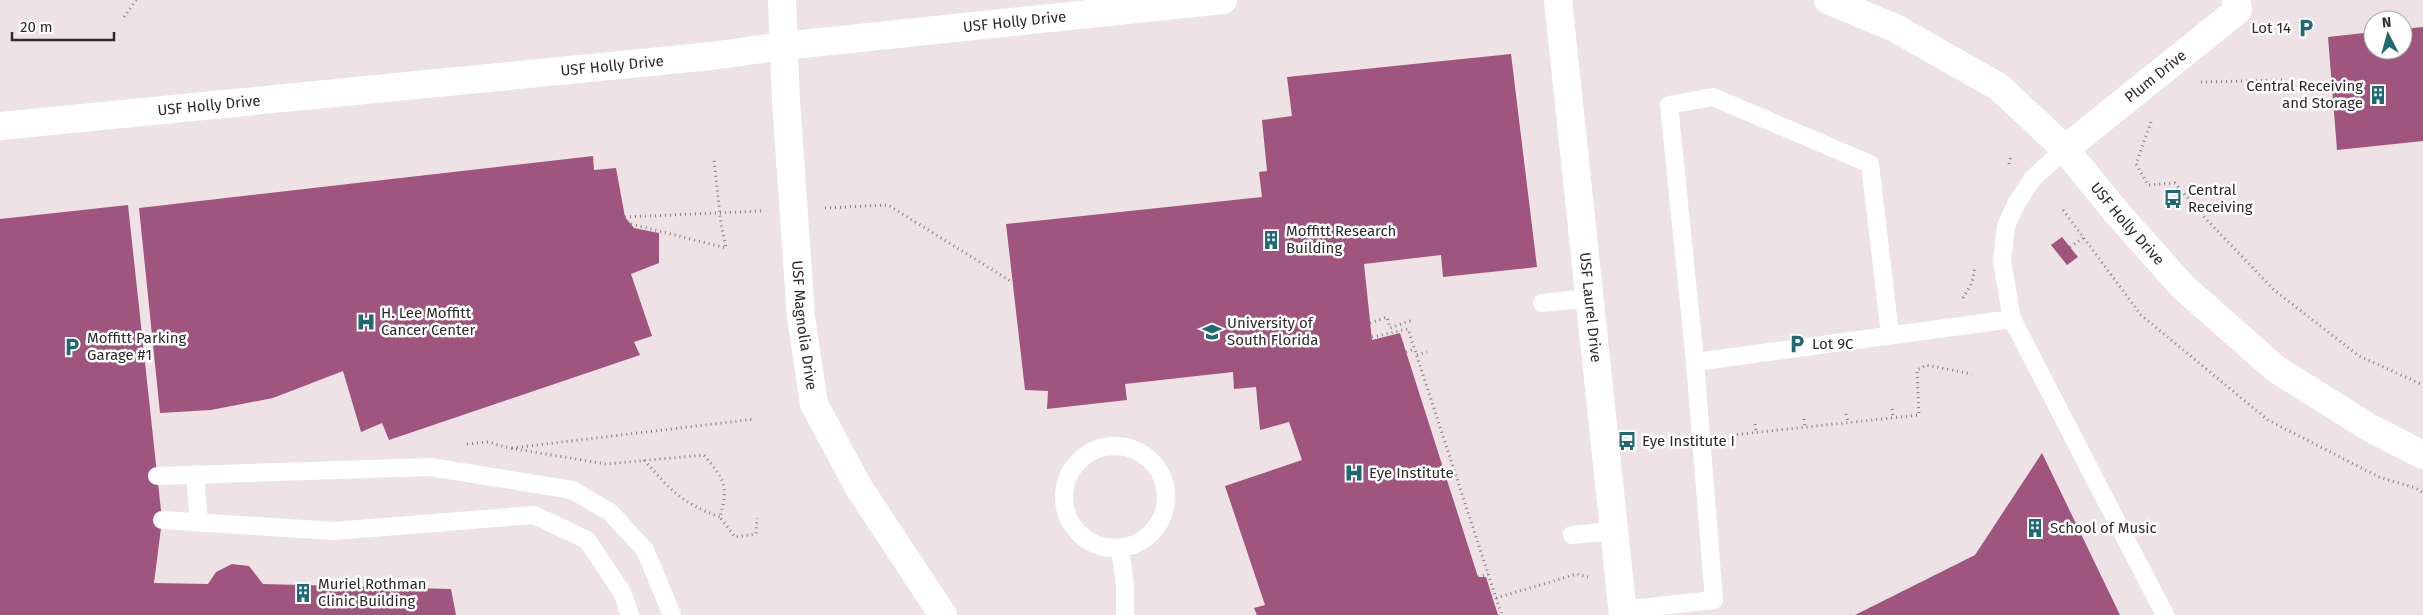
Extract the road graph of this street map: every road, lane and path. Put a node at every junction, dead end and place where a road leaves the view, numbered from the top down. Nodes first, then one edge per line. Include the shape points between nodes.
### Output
1 (136, 0) edge
2 (782, 0) edge
3 (1223, 0) edge
4 (1558, 0) edge
5 (1828, 0) edge
6 (2242, 3) edge
7 (124, 17) dead end
8 (783, 46) junction
9 (2285, 80) dead end
10 (2193, 82) dead end
11 (2153, 115) dead end
12 (0, 126) edge
13 (2065, 150) junction
14 (714, 160) dead end
15 (2063, 210) dead end
16 (631, 224) dead end
17 (2083, 238) junction
18 (2070, 247) dead end
19 (1589, 298) junction
20 (1542, 303) dead end
21 (2012, 319) junction
22 (1413, 320) dead end
23 (1370, 323) dead end
24 (1890, 334) junction
25 (1372, 337) dead end
26 (1415, 349) junction
27 (1406, 352) dead end
28 (1427, 352) dead end
29 (1417, 355) junction
30 (1695, 362) junction
31 (1972, 374) dead end
32 (2423, 385) edge
33 (1892, 409) dead end
34 (1846, 414) dead end
35 (755, 418) dead end
36 (1893, 418) junction
37 (1804, 419) dead end
38 (1848, 422) junction
39 (1755, 424) dead end
40 (1805, 427) junction
41 (1756, 432) junction
42 (1732, 435) dead end
43 (509, 448) junction
44 (2423, 455) edge
45 (644, 460) junction
46 (430, 468) junction
47 (196, 474) junction
48 (157, 476) dead end
49 (2423, 493) edge
50 (720, 517) junction
51 (757, 518) dead end
52 (162, 520) dead end
53 (199, 522) junction
54 (1613, 531) junction
55 (1572, 535) dead end
56 (1120, 549) junction
57 (1488, 574) junction
58 (1478, 577) dead end
59 (1590, 586) dead end
60 (1496, 598) junction
61 (1622, 613) edge
62 (630, 615) edge
63 (672, 615) edge
64 (943, 615) edge
65 (1126, 615) edge
66 (1502, 615) edge
67 (2165, 615) edge

1 - 7 path
2 - 8 street, USF Magnolia Drive
3 - 8 street, USF Holly Drive
4 - 19 street, USF Laurel Drive
5 - 13 street, USF Holly Drive via 1895,28 1999,86
6 - 13 street, Plum Drive
8 - 12 street, USF Holly Drive via 712,56
8 - 64 street, USF Magnolia Drive via 801,317 814,404 859,488
9 - 10 path
11 - 32 path via 2136,164 2148,185 2175,183 2274,290 2359,356
13 - 21 lane via 2033,178 2006,226 2002,261
13 - 44 street, USF Holly Drive via 2183,287 2276,370 2370,428
14 - 16 path via 726,248
15 - 17 path
17 - 18 path
17 - 49 path via 2141,316 2268,420 2379,477
19 - 20 lane
19 - 54 street, USF Laurel Drive
21 - 24 lane
21 - 67 lane
22 - 23 path via 1390,328 1387,317
24 - 30 lane
24 - 30 lane via 1870,164 1713,97 1669,105
25 - 26 path via 1408,329
26 - 27 path
26 - 29 path
28 - 29 path
29 - 57 path
30 - 61 lane via 1714,600
31 - 36 path via 1926,365 1917,370 1919,415
33 - 36 path
34 - 38 path
35 - 43 path
36 - 38 path
37 - 40 path
38 - 40 path
39 - 41 path
40 - 41 path
41 - 42 path
43 - 45 path via 606,464
43 - 46 path via 488,442 463,445 447,450
45 - 50 path via 694,507
45 - 50 path via 704,455 719,473 726,494
46 - 47 lane
46 - 63 lane via 572,490 610,512 645,550
47 - 48 lane
47 - 53 lane
50 - 51 path via 734,537 756,534
52 - 53 lane
53 - 62 lane via 334,531 534,515 587,540 622,592
54 - 55 lane
54 - 61 street, USF Laurel Drive
56 - 56 lane via 1142,542 1158,526 1166,507 1165,482 1157,466 1135,450 1118,446 1086,455 1067,477 1064,491 1065,510 1074,528 1091,544
56 - 65 lane
57 - 58 path
57 - 60 path
59 - 60 path via 1589,577 1577,574
60 - 66 path

